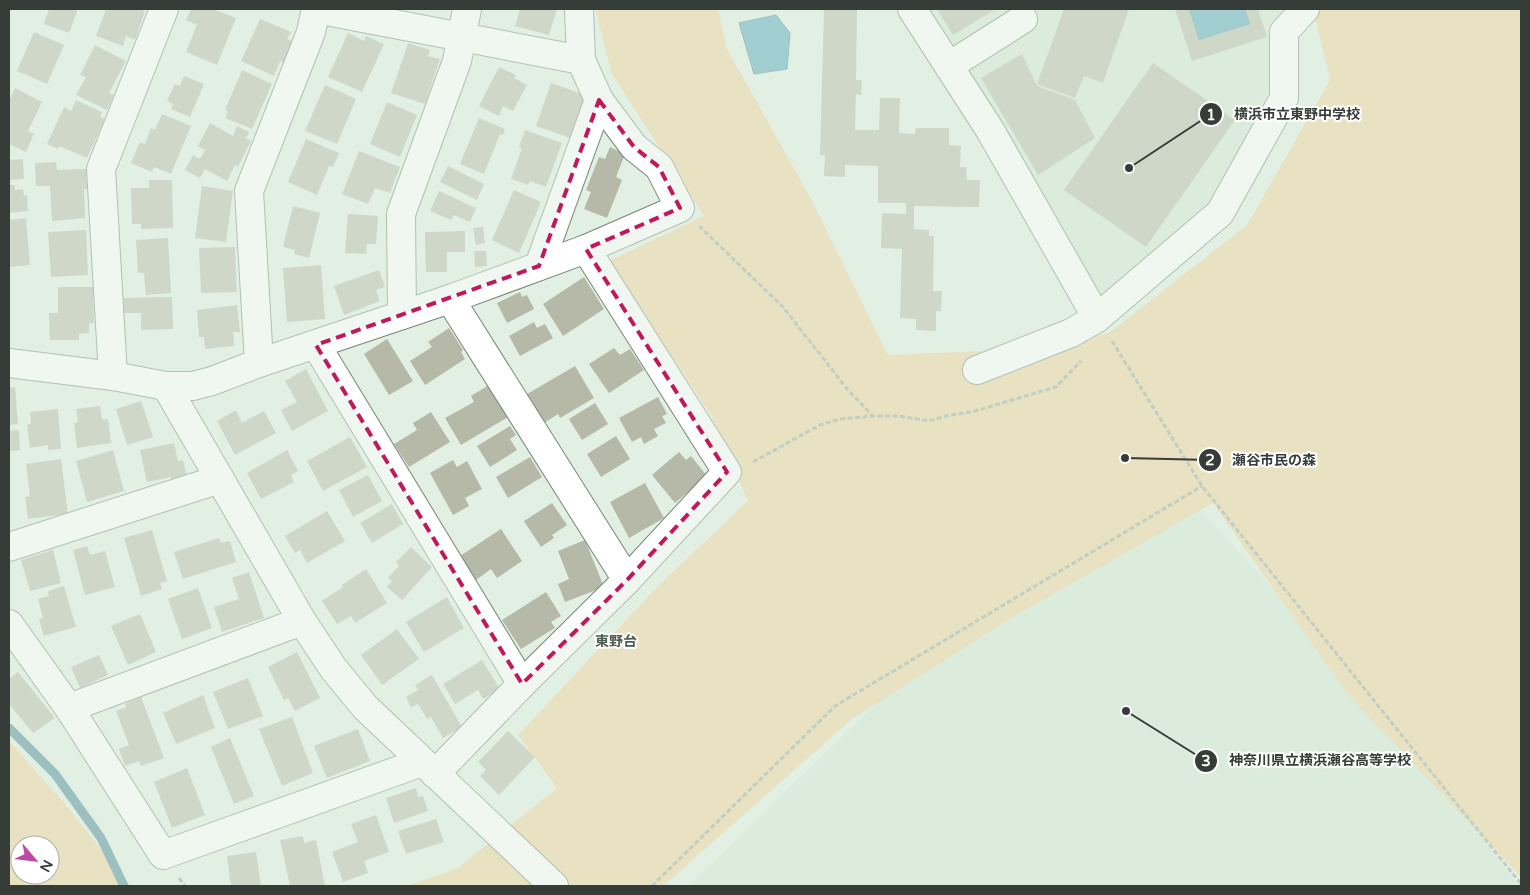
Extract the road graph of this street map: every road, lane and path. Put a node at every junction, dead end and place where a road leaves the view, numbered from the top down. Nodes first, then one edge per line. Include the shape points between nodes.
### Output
1 (164, 9) edge
2 (316, 9) edge
3 (467, 9) edge
4 (579, 9) edge
5 (912, 9) edge
6 (1305, 9) edge
7 (1024, 19) dead end
8 (461, 37) junction
9 (581, 60) junction
10 (949, 66) junction
11 (599, 100) junction
12 (680, 208) junction
13 (586, 250) junction
14 (539, 266) junction
15 (450, 299) junction
16 (402, 315) junction
17 (1097, 318) junction
18 (316, 345) junction
19 (1083, 359) dead end
20 (9, 363) edge
21 (259, 363) junction
22 (977, 370) dead end
23 (113, 376) junction
24 (166, 386) junction
25 (872, 416) junction
26 (727, 472) junction
27 (220, 479) junction
28 (1202, 486) junction
29 (9, 547) edge
30 (627, 580) junction
31 (302, 621) junction
32 (9, 624) edge
33 (522, 684) junction
34 (69, 708) junction
35 (429, 768) junction
36 (1521, 884) edge
37 (554, 886) edge
38 (652, 886) edge

1 - 23 street via 100,169
2 - 8 street
2 - 21 street via 249,191
3 - 8 street
4 - 9 street
5 - 10 street
6 - 17 street via 1284,32 1284,98 1220,213
7 - 10 street
8 - 9 street
8 - 16 street via 457,61 401,214
9 - 11 street
10 - 17 street via 990,130
11 - 12 street via 634,147 659,167
11 - 14 street
12 - 13 street
12 - 25 path via 783,307
13 - 14 street
13 - 26 street
14 - 15 street
15 - 16 street
15 - 30 street
16 - 18 street
17 - 22 street via 1071,333
17 - 28 path
18 - 21 street
18 - 33 street
19 - 25 path via 1056,387 975,412 929,421
20 - 23 street
21 - 24 street via 193,386
23 - 24 street
24 - 27 street
25 - 26 path via 820,425 757,460
26 - 30 street
27 - 29 street
27 - 31 street
28 - 36 path
28 - 38 path via 836,706
30 - 33 street
31 - 34 street
31 - 35 street via 333,668 365,707
32 - 34 street
33 - 35 street
34 - 35 street via 163,855
35 - 37 street

